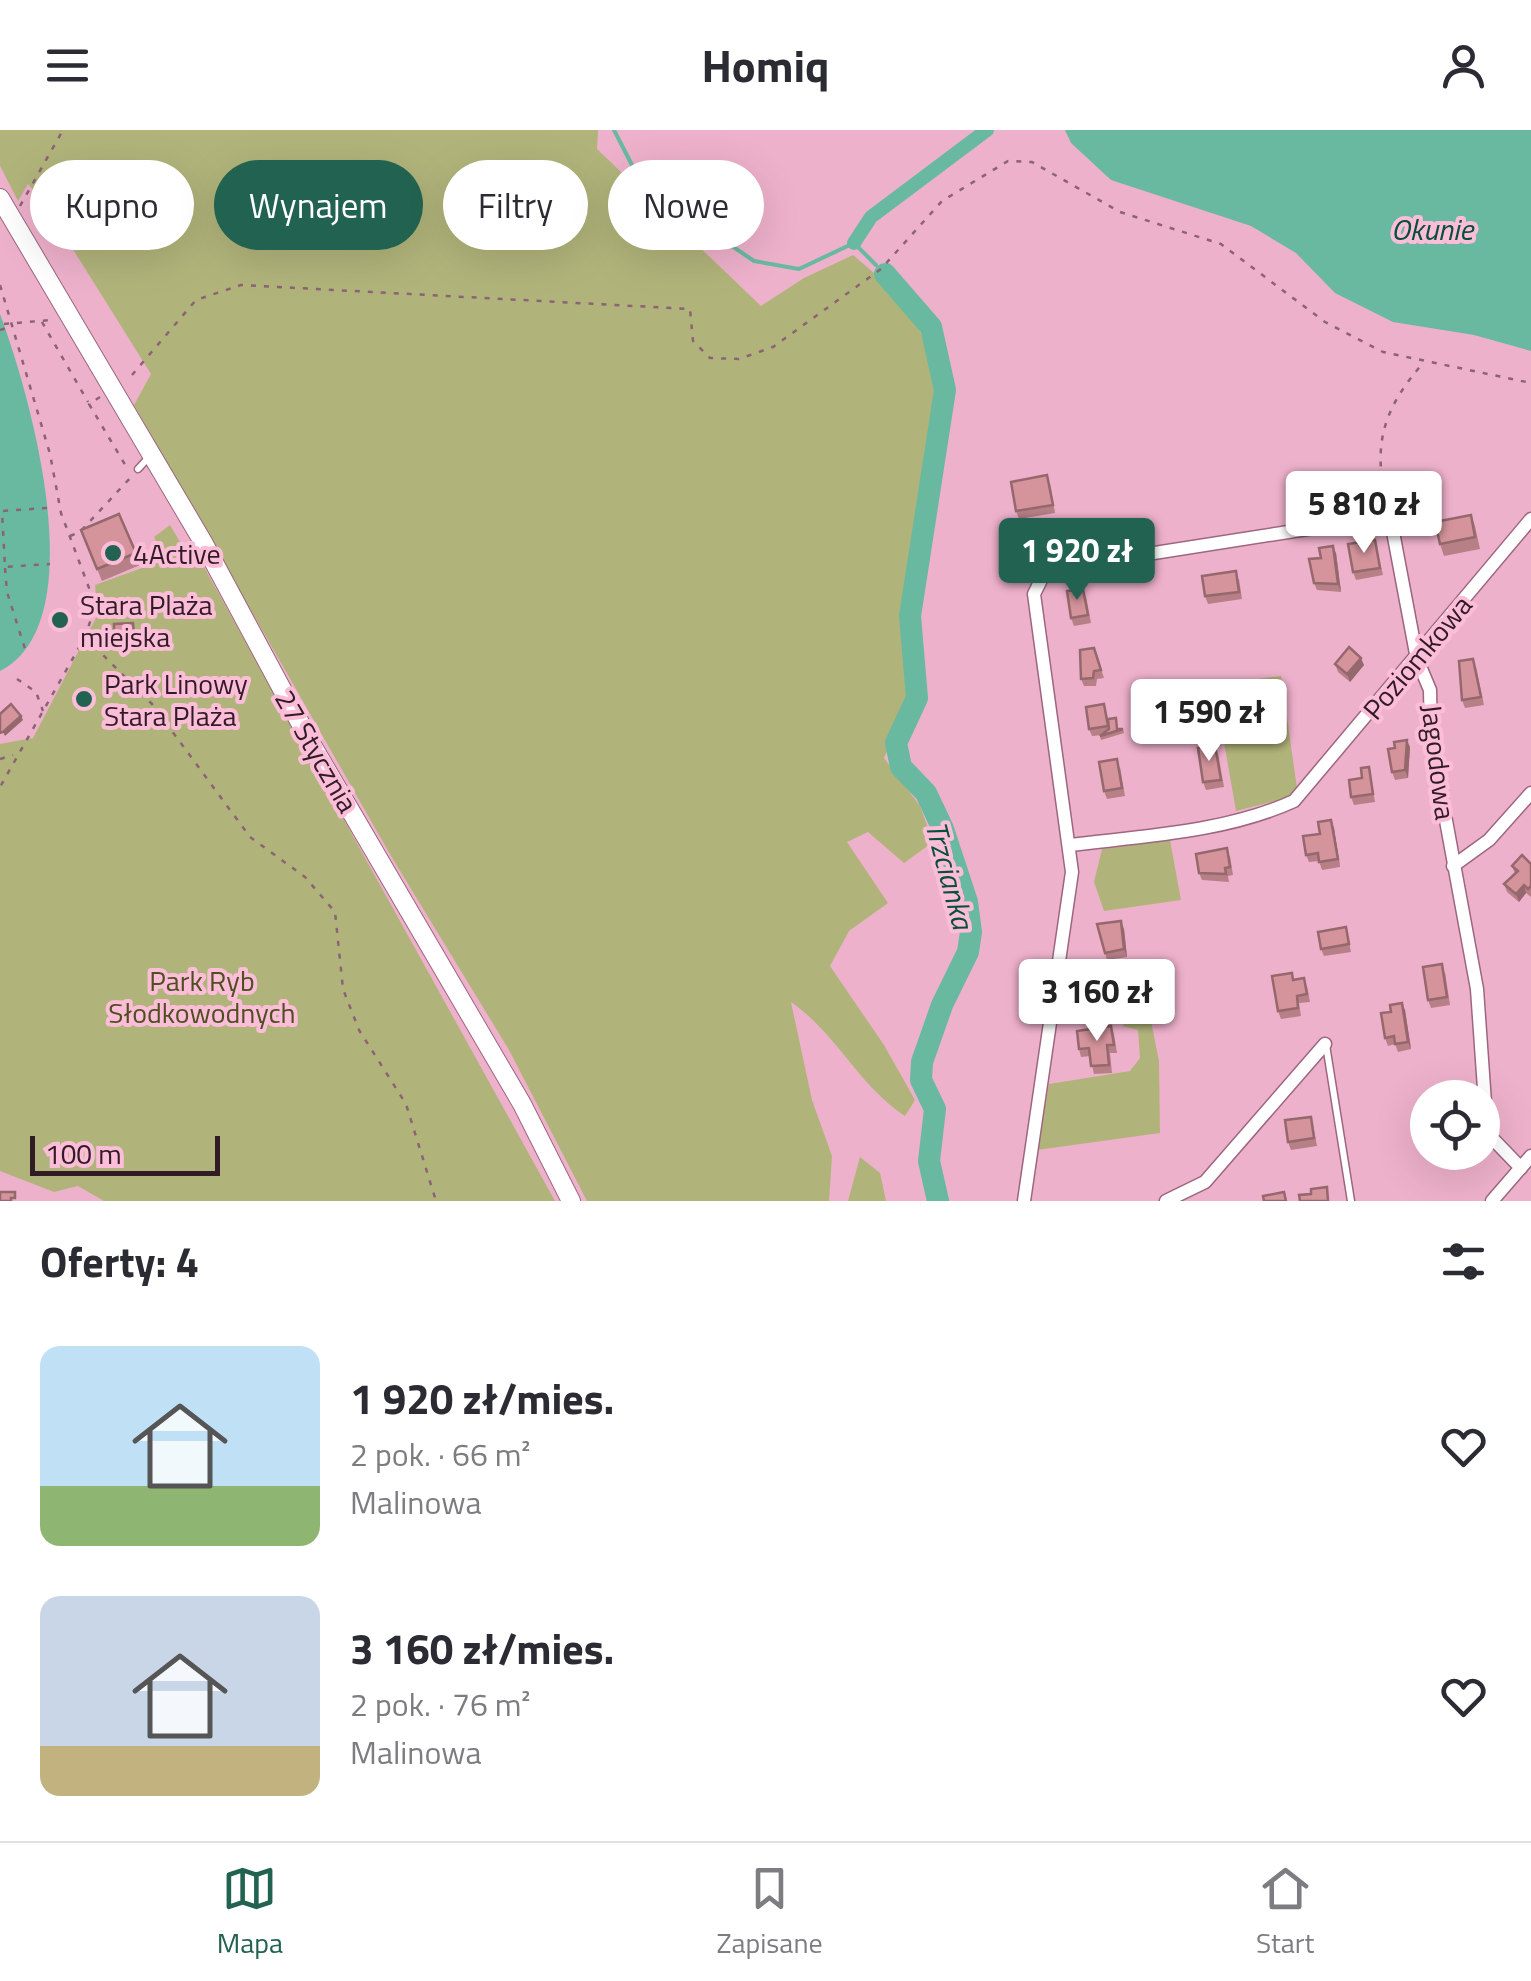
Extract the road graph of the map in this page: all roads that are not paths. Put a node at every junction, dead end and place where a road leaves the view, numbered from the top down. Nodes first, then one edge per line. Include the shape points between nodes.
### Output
1 (0, 198) edge
2 (152, 454) junction
3 (135, 472) road end
4 (1531, 519) edge
5 (1418, 660) junction
6 (1531, 793) edge
7 (1070, 845) junction
8 (1453, 866) junction
9 (1325, 1044) joint
10 (1531, 1156) edge
11 (1521, 1168) junction
12 (571, 1201) edge
13 (1024, 1201) edge
14 (1166, 1201) edge
15 (1350, 1201) edge
16 (1492, 1201) edge

1 - 2 main road, 27 Stycznia
2 - 3 lane
2 - 12 main road, 27 Stycznia
4 - 5 street, Poziomkowa
5 - 7 street, Poziomkowa via 1294,801 1269,813 1182,831
5 - 7 street, Jagodowa via 1390,516 1046,570 1034,594
5 - 8 street, Jagodowa via 1430,690 1431,738
6 - 8 street via 1489,840
7 - 13 street via 1072,872
8 - 11 street, Jagodowa via 1477,989 1486,1117 1492,1138
9 - 14 street via 1206,1182
9 - 15 lane
10 - 11 street
11 - 16 street

